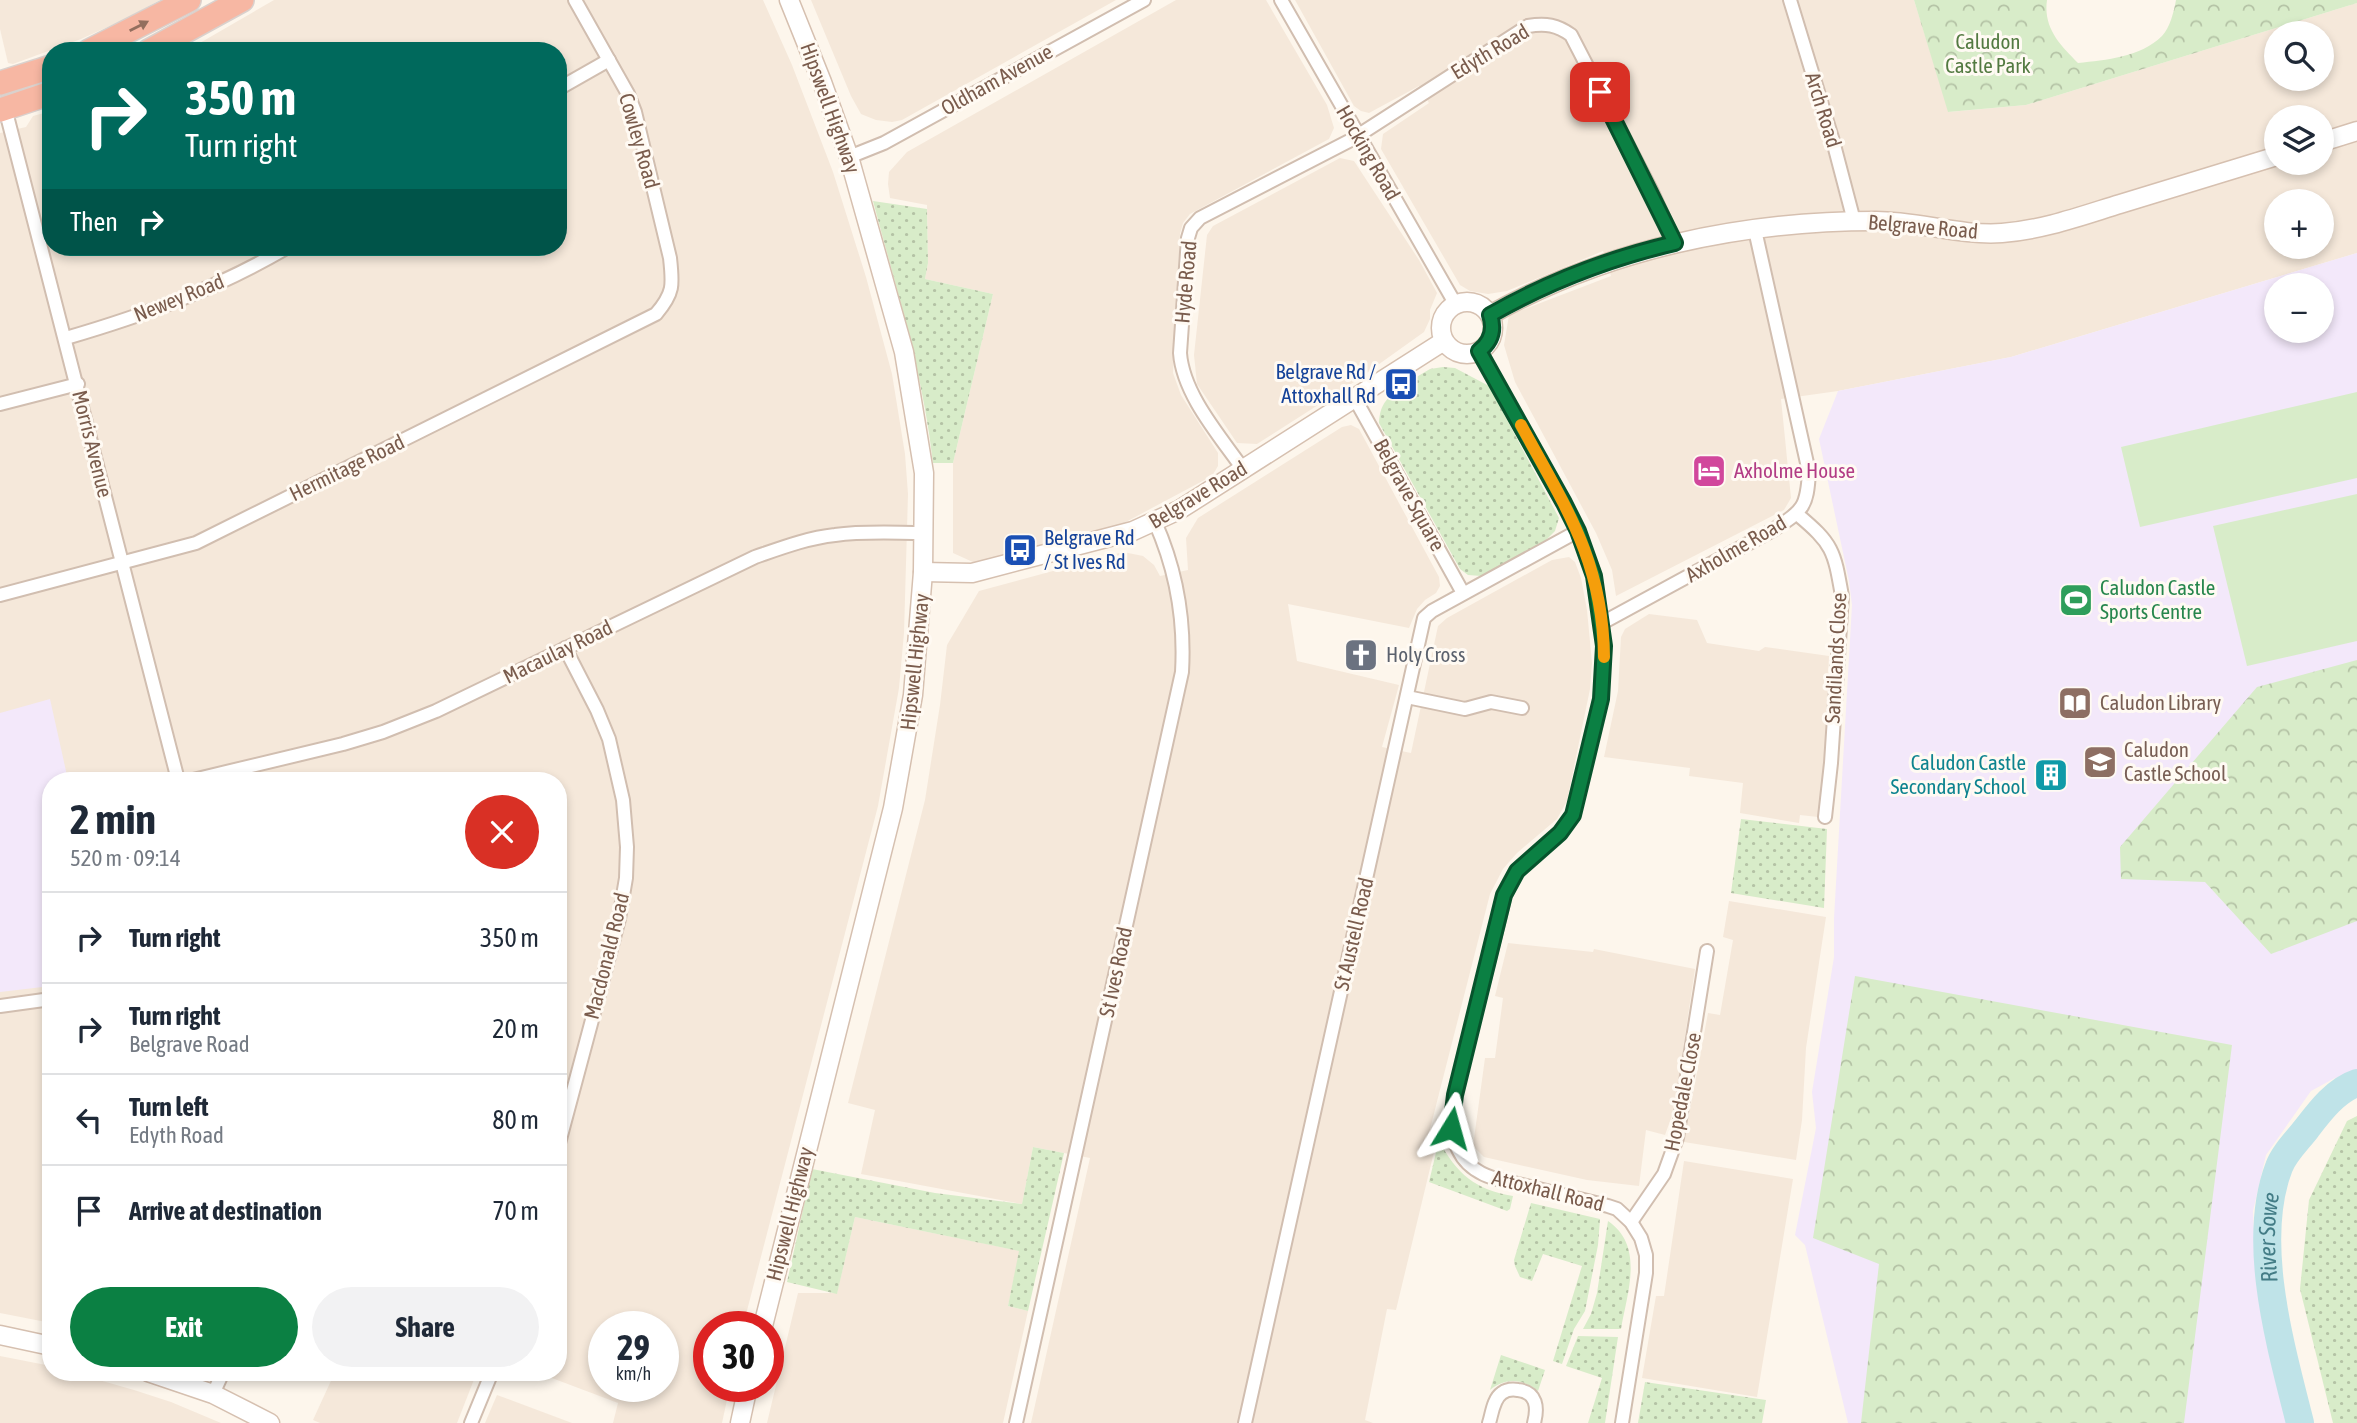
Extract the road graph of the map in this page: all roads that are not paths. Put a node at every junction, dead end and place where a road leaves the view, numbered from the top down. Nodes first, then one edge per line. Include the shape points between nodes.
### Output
1 (190, 0) edge
2 (242, 0) edge
3 (575, 0) edge
4 (789, 0) edge
5 (1144, 0) edge
6 (1281, 0) edge
7 (1790, 0) edge
8 (107, 42) edge
9 (165, 42) edge
10 (610, 60) junction
11 (42, 69) edge
12 (0, 81) edge
13 (567, 84) edge
14 (42, 96) edge
15 (3, 109) edge
16 (2357, 131) edge
17 (1358, 135) junction
18 (2334, 138) edge
19 (849, 157) junction
20 (2264, 160) edge
21 (1854, 222) junction
22 (1755, 230) junction
23 (1675, 243) junction
24 (42, 253) edge
25 (43, 256) edge
26 (272, 256) edge
27 (670, 293) joint
28 (1455, 305) junction
29 (1490, 315) junction
30 (65, 338) junction
31 (1444, 341) junction
32 (1479, 351) junction
33 (78, 384) junction
34 (1354, 397) junction
35 (0, 404) edge
36 (1243, 468) junction
37 (1797, 514) junction
38 (1155, 522) junction
39 (1578, 531) junction
40 (923, 533) junction
41 (121, 564) junction
42 (923, 572) junction
43 (1463, 593) junction
44 (0, 595) edge
45 (1602, 624) junction
46 (565, 648) junction
47 (1408, 696) junction
48 (1522, 708) dead end
49 (175, 772) edge
50 (224, 772) edge
51 (1825, 817) dead end
52 (1707, 951) dead end
53 (42, 1000) edge
54 (0, 1006) edge
55 (567, 1113) edge
56 (1631, 1223) junction
57 (767, 1311) edge
58 (0, 1335) edge
59 (42, 1344) edge
60 (175, 1381) edge
61 (219, 1381) edge
62 (488, 1381) edge
63 (213, 1394) junction
64 (745, 1402) edge
65 (270, 1423) edge
66 (471, 1423) edge
67 (740, 1423) edge
68 (1016, 1423) edge
69 (1245, 1423) edge
70 (1489, 1423) edge
71 (1534, 1423) edge
72 (1622, 1423) edge

8 -> 1 highway
2 - 9 highway
3 - 10 street, Cowley Road
4 - 19 street, Hipswell Highway
5 - 19 street, Oldham Avenue via 884,143
6 - 17 street, Hocking Road
7 - 21 street, Arch Road
10 - 13 street
10 - 27 street, Cowley Road via 635,112 670,258
11 - 12 highway
14 - 15 highway
15 - 24 street, Morris Avenue
16 - 18 street
17 - 23 street, Edyth Road via 1528,26 1559,26 1571,35
17 - 28 street, Hocking Road
17 - 36 street, Hyde Road via 1200,218 1191,228 1181,368 1189,389
19 - 40 street, Hipswell Highway via 904,352 924,473
20 - 21 street, Belgrave Road via 2041,228 1983,233 1896,222
21 - 22 street, Belgrave Road
22 - 23 street, Belgrave Road
22 - 37 street, Axholme Road via 1809,472 1807,497
23 - 29 street, Belgrave Road via 1591,267
25 - 30 street, Morris Avenue
26 - 30 street, Newey Road via 137,317
27 - 41 street, Hermitage Road via 656,314 208,537
28 - 29 street via 1478,304
28 - 31 street via 1442,323
29 - 32 street via 1491,335
30 - 33 street, Morris Avenue
31 - 32 street via 1456,351
31 - 34 street, Belgrave Road
32 - 39 street, Attoxhall Road
33 - 35 street
33 - 41 street, Morris Avenue
34 - 36 street, Belgrave Road
34 - 43 street, Belgrave Square
36 - 38 street, Belgrave Road
37 - 45 street, Axholme Road
37 - 51 street, Sandilands Close via 1829,544 1842,596
38 - 42 street, Belgrave Road via 972,573
38 - 68 street, St Ives Road via 1173,570 1184,647 1182,672
39 - 43 street, St Austell Road
39 - 45 street, Attoxhall Road via 1594,576
40 - 42 street, Hipswell Highway
40 - 46 street, Macaulay Road via 833,535 794,544 755,557
41 - 44 street, Hermitage Road
41 - 49 street, Morris Avenue
42 - 57 street, Hipswell Highway via 913,695 894,808
43 - 47 street, St Austell Road via 1424,618
45 - 56 street, Attoxhall Road via 1602,687 1576,807 1565,828 1517,871 1507,888 1455,1095 1451,1128 1460,1154 1483,1175 1595,1201 1616,1209
46 - 50 street, Macaulay Road via 383,732
46 - 55 street, Macdonald Road via 609,739 623,800 627,847 619,919
47 - 48 street via 1465,709 1491,702
47 - 69 street, St Austell Road
52 - 56 street, Hopedale Close via 1677,1138 1664,1174
53 - 54 street
56 - 72 street, Attoxhall Road via 1644,1246 1647,1264
58 - 59 street
60 - 63 street
61 - 63 street
62 - 66 street
63 - 65 street
64 - 67 street
70 - 71 street via 1500,1394 1511,1389 1534,1397

